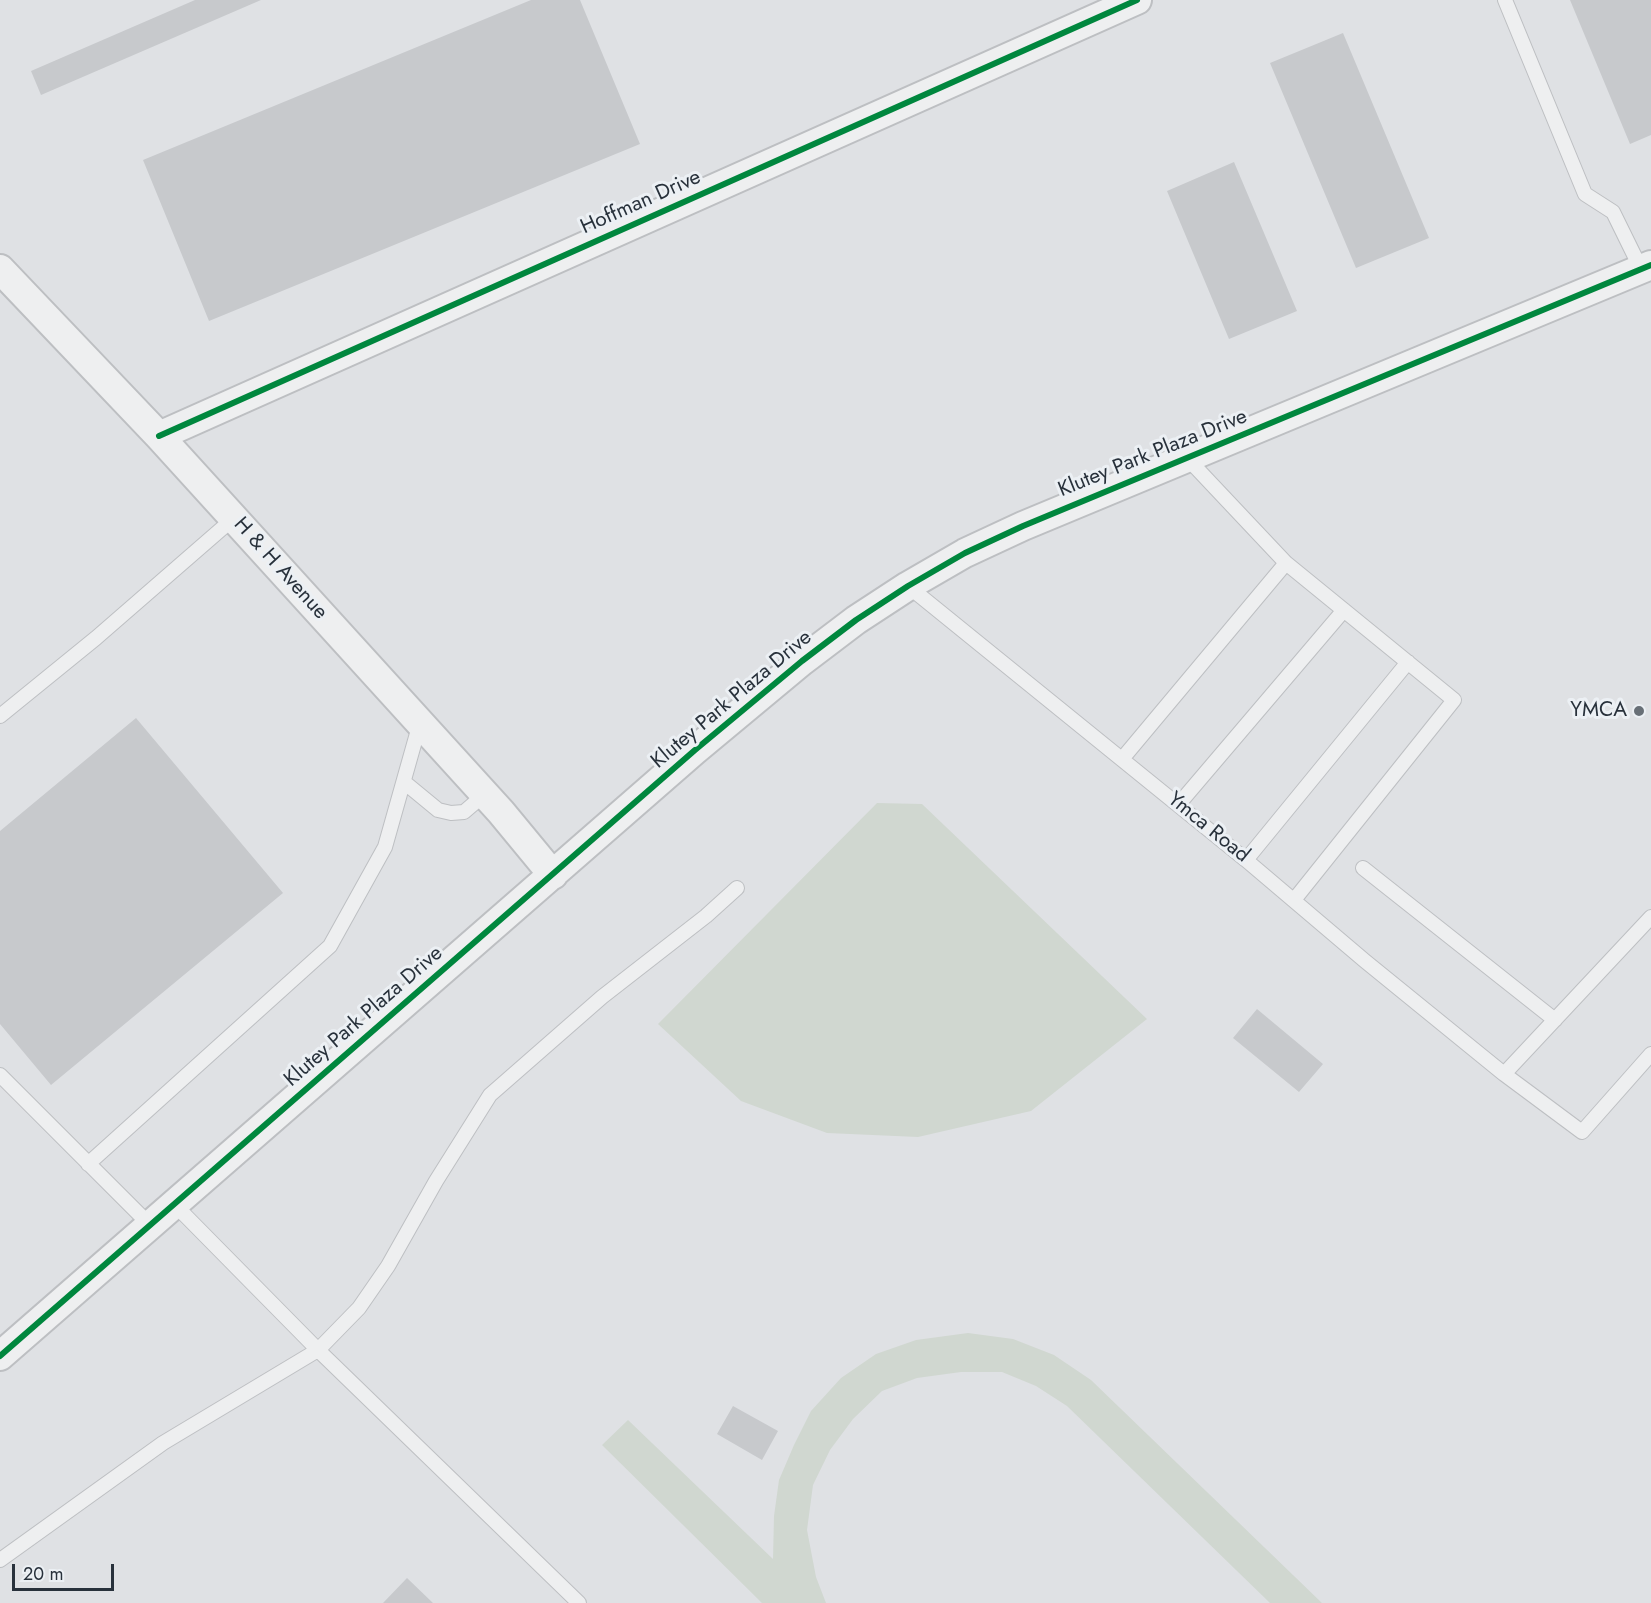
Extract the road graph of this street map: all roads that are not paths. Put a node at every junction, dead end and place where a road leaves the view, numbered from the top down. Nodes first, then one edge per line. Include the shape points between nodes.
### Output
1 (1137, 0) edge
2 (1504, 0) edge
3 (1646, 267) edge
4 (0, 269) edge
5 (159, 436) junction
6 (1187, 458) junction
7 (234, 518) junction
8 (1286, 563) junction
9 (908, 586) junction
10 (1344, 610) junction
11 (1408, 662) junction
12 (0, 716) edge
13 (420, 723) junction
14 (1122, 759) junction
15 (404, 782) junction
16 (485, 794) junction
17 (1178, 805) junction
18 (1246, 860) junction
19 (1363, 868) dead end
20 (553, 875) junction
21 (737, 888) dead end
22 (1294, 900) junction
23 (1651, 917) edge
24 (1555, 1020) junction
25 (1651, 1054) edge
26 (1504, 1074) junction
27 (0, 1075) edge
28 (88, 1164) junction
29 (174, 1204) junction
30 (150, 1225) junction
31 (318, 1350) junction
32 (0, 1356) edge
33 (0, 1560) edge
34 (579, 1603) edge

1 - 5 street, Hoffman Drive
2 - 3 lane via 1585,194 1613,212
3 - 6 street, Klutey Park Plaza Drive
4 - 5 street, H & H Avenue
5 - 7 street, H & H Avenue
6 - 8 lane
6 - 9 street, Klutey Park Plaza Drive via 1023,526
7 - 12 lane
7 - 13 street, H & H Avenue
8 - 10 lane
8 - 14 lane
9 - 14 lane, Ymca Road
9 - 20 street, Klutey Park Plaza Drive via 802,661
10 - 11 lane
10 - 17 lane
11 - 18 lane
11 - 22 lane via 1454,699
13 - 15 lane
13 - 16 street, H & H Avenue
14 - 17 lane, Ymca Road
15 - 16 lane via 438,810 452,813 464,812
15 - 28 lane via 385,847 330,946
16 - 20 street, H & H Avenue
17 - 18 lane, Ymca Road
18 - 22 lane, Ymca Road
19 - 24 lane
20 - 29 street, Klutey Park Plaza Drive
21 - 31 lane via 602,997 490,1095 388,1266 359,1308
22 - 26 lane, Ymca Road
23 - 24 lane
24 - 26 lane
25 - 26 lane, Ymca Road via 1582,1132
27 - 28 lane
28 - 30 lane
29 - 30 street, Klutey Park Plaza Drive
29 - 31 lane
30 - 32 street, Klutey Park Plaza Drive
31 - 33 lane via 164,1443
31 - 34 lane

